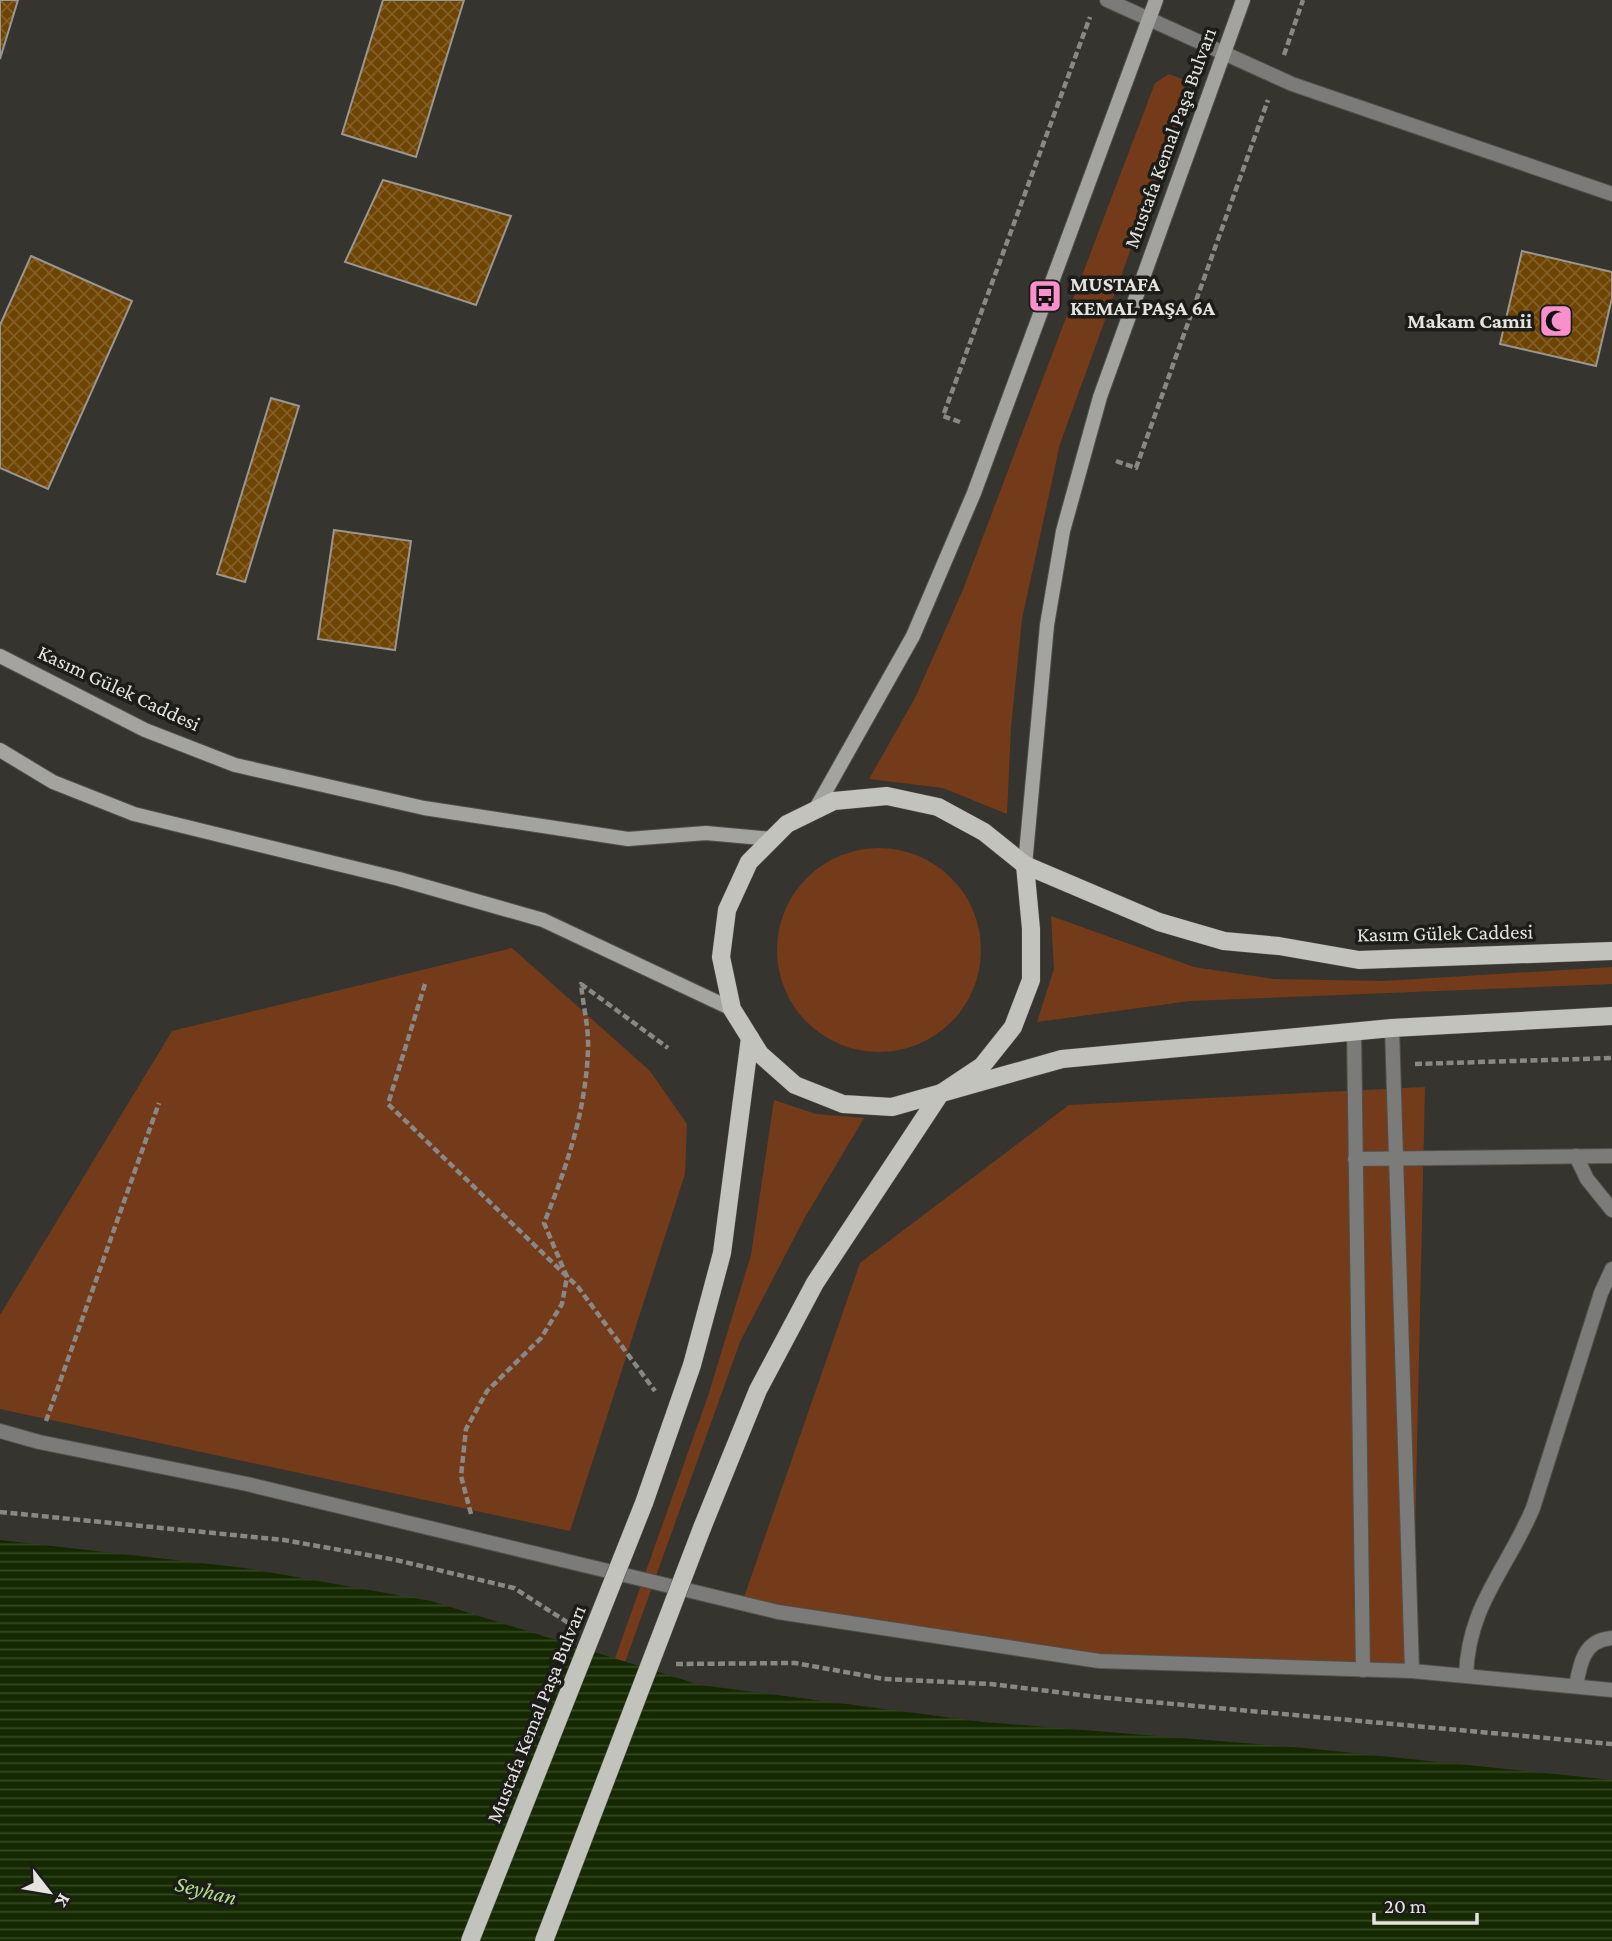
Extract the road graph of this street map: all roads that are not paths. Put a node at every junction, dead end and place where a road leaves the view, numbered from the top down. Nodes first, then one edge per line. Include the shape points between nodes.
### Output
1 (1107, 0) edge
2 (1156, 0) edge
3 (1243, 0) edge
4 (1149, 19) junction
5 (1225, 52) junction
6 (1612, 194) edge
7 (0, 656) edge
8 (0, 750) edge
9 (815, 810) junction
10 (773, 839) junction
11 (1025, 864) junction
12 (1612, 951) edge
13 (732, 1009) junction
14 (1612, 1016) edge
15 (1392, 1028) junction
16 (1354, 1031) junction
17 (750, 1038) junction
18 (940, 1094) junction
19 (1576, 1156) junction
20 (1612, 1156) edge
21 (1396, 1157) junction
22 (1355, 1158) junction
23 (1612, 1210) edge
24 (1612, 1269) edge
25 (0, 1431) edge
26 (1612, 1638) edge
27 (1363, 1670) junction
28 (1412, 1671) junction
29 (1466, 1676) junction
30 (1576, 1686) junction
31 (1612, 1690) edge
32 (470, 1941) edge
33 (544, 1941) edge

1 - 4 street
2 - 4 main road
3 - 5 main road, Mustafa Kemal Paşa Bulvarı
4 - 5 street
4 - 9 main road via 974,493 913,636
5 - 6 street via 1276,76
5 - 11 main road, Mustafa Kemal Paşa Bulvarı via 1100,397 1063,531 1047,625
7 - 10 main road, Kasım Gülek Caddesi via 145,730 235,765 424,808 628,839 706,833
8 - 13 main road via 53,782 134,814 399,879 543,920
9 - 10 main road, Kasım Gülek Caddesi via 787,824
9 - 11 main road, Kasım Gülek Caddesi via 834,801 887,796 938,807 984,831
10 - 13 main road, Kasım Gülek Caddesi via 750,862 727,910 722,957
11 - 12 main road, Kasım Gülek Caddesi via 1158,922 1224,942 1359,960
11 - 18 main road via 1031,980 1013,1027 985,1063
13 - 17 main road
14 - 15 main road
15 - 16 main road
15 - 21 street
16 - 18 main road via 1062,1059
16 - 22 street
17 - 18 main road via 760,1054 795,1084 843,1104 892,1107
17 - 32 main road, Mustafa Kemal Paşa Bulvarı, bridge via 722,1253 692,1365 644,1503
18 - 33 main road, bridge via 815,1283 758,1390
19 - 20 street
19 - 21 street
19 - 23 street via 1587,1180
21 - 22 street
21 - 28 street
22 - 27 street
24 - 29 street via 1533,1507 1476,1614
25 - 27 street via 247,1483 778,1612 1099,1661
26 - 30 street via 1585,1651
27 - 28 street
28 - 29 street
29 - 30 street
30 - 31 street

